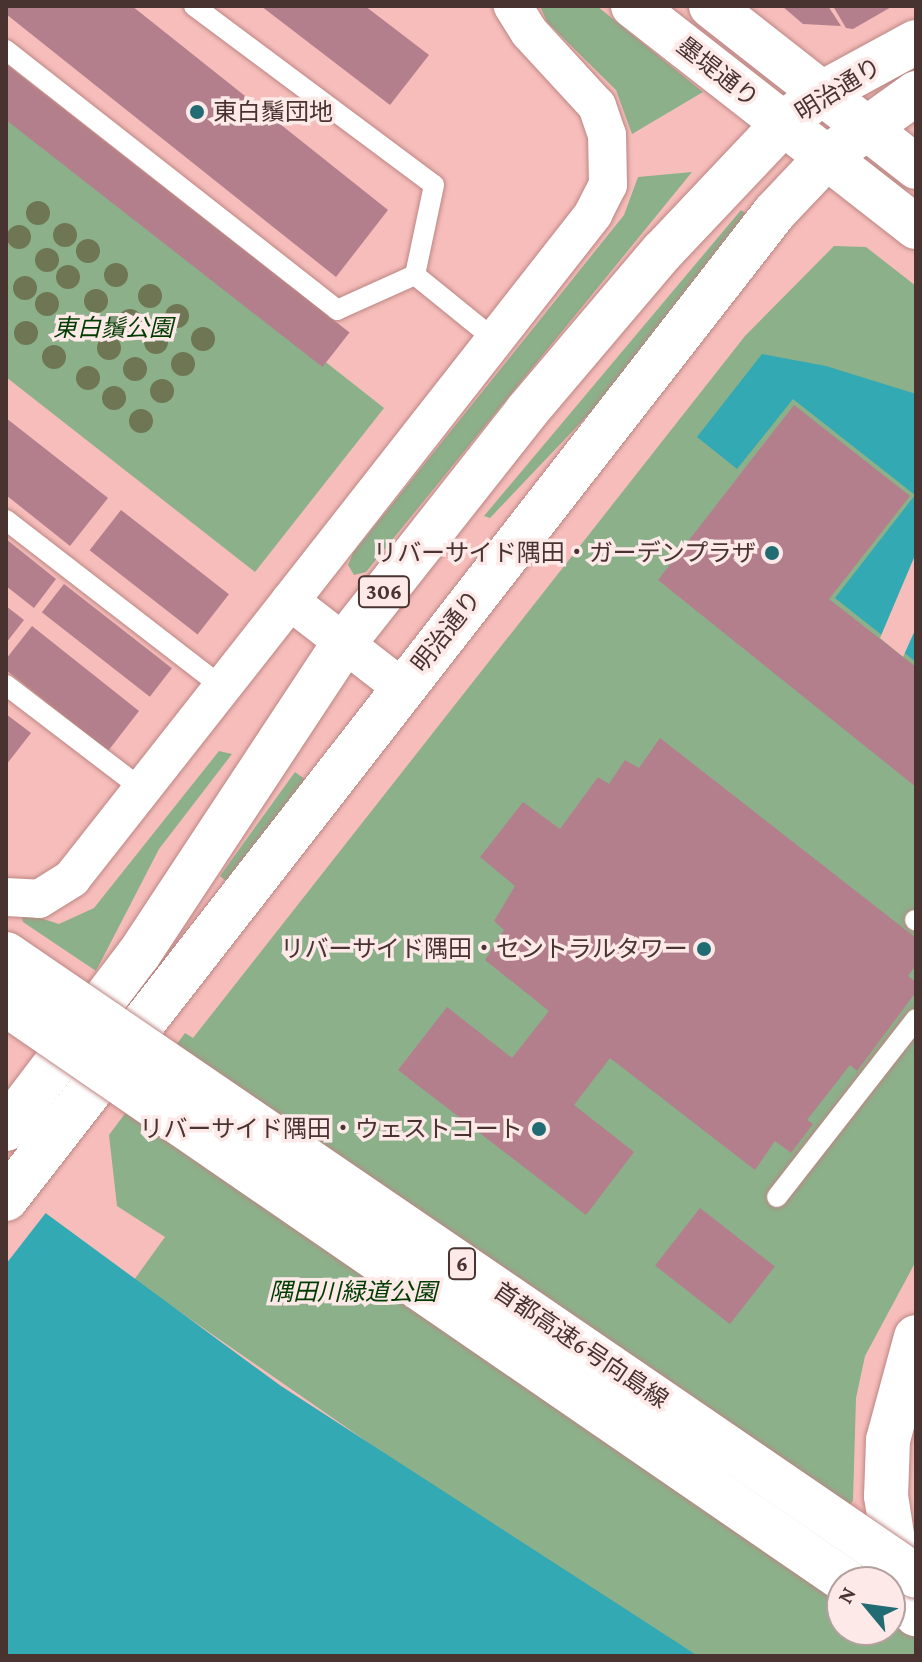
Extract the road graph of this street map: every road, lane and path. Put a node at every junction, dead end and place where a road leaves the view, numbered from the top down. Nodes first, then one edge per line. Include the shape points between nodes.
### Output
1 (194, 6) edge
2 (513, 6) edge
3 (633, 6) edge
4 (735, 13) edge
5 (916, 42) edge
6 (6, 50) edge
7 (822, 93) junction
8 (916, 93) edge
9 (783, 124) junction
10 (866, 127) junction
11 (827, 157) junction
12 (916, 167) edge
13 (916, 227) edge
14 (415, 275) junction
15 (494, 339) junction
16 (6, 520) edge
17 (290, 601) junction
18 (344, 643) junction
19 (6, 685) edge
20 (222, 687) junction
21 (401, 687) junction
22 (142, 789) junction
23 (6, 897) edge
24 (6, 954) edge
25 (6, 1004) edge
26 (916, 1019) edge
27 (6, 1129) edge
28 (777, 1197) dead end
29 (6, 1199) edge
30 (916, 1337) edge
31 (826, 1568) edge
32 (916, 1576) edge
33 (916, 1614) edge

1 - 14 lane via 434,185
2 - 15 street via 529,32 597,106 607,135 608,185 593,214
3 - 9 main road, 墨堤通り
4 - 7 main road, 墨堤通り
5 - 7 main road, 明治通り / 306
6 - 14 lane via 337,310
7 - 9 main road, 明治通り / 306
7 - 10 main road, 墨堤通り
8 - 10 main road, 明治通り
9 - 11 main road, 墨堤通り
9 - 18 main road, 明治通り / 306 via 662,252 527,411
10 - 11 main road, 明治通り
10 - 12 main road, 墨堤通り
11 - 13 main road, 墨堤通り
11 - 21 main road, 明治通り via 774,213
14 - 15 lane
15 - 17 street
16 - 20 lane
17 - 18 street
17 - 20 street
18 - 21 street
18 - 27 main road, 明治通り / 306 via 139,954
19 - 22 lane
20 - 22 street
21 - 29 main road, 明治通り
22 - 23 street via 72,878 39,899
24 - 32 main road, 首都高速6号向島線 / 6, bridge
25 - 31 main road, 首都高速6号向島線 / 6, bridge
26 - 28 lane
30 - 33 main road via 888,1440 886,1496 894,1547

